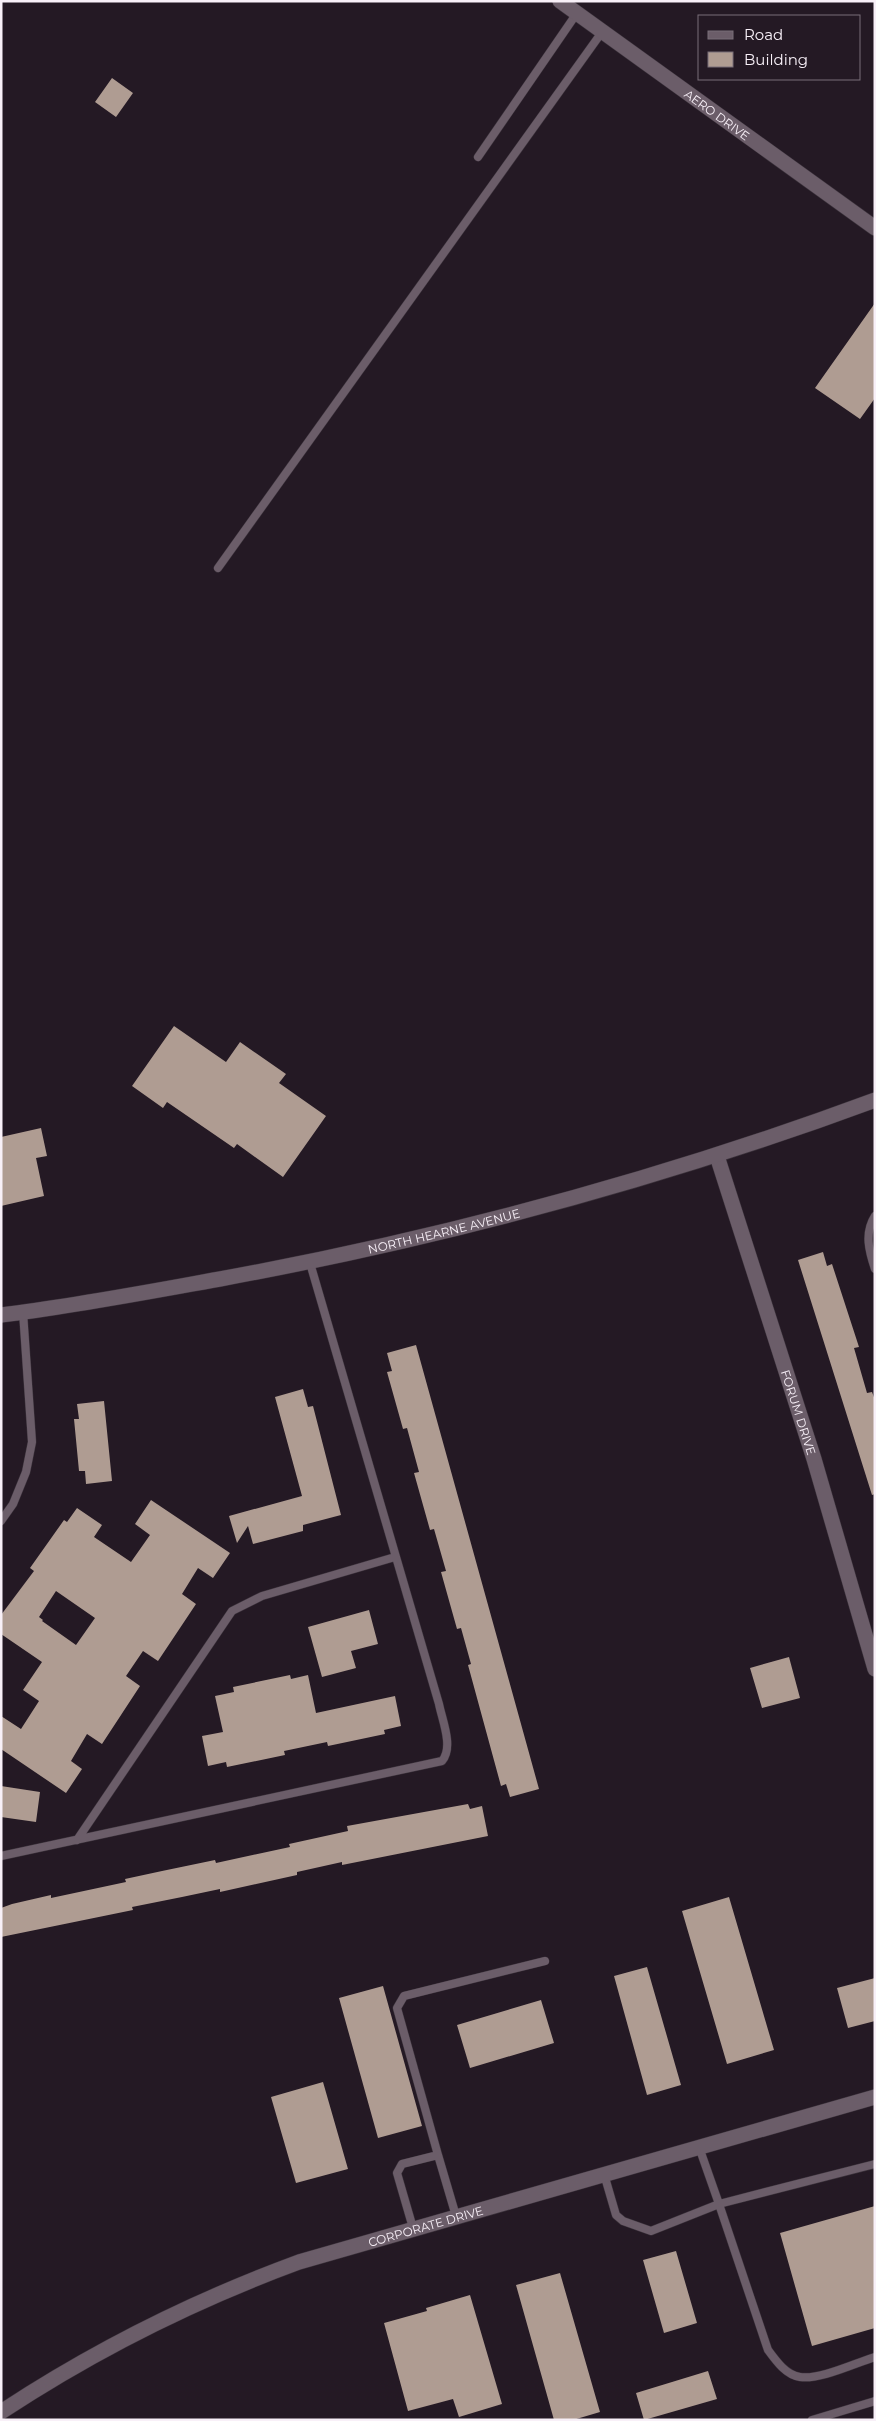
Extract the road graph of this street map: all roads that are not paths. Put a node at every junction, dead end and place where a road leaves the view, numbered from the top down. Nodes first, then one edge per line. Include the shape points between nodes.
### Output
1 (560, 1) edge
2 (577, 13) junction
3 (602, 32) junction
4 (478, 157) dead end
5 (875, 228) edge
6 (218, 568) dead end
7 (875, 1100) edge
8 (716, 1156) junction
9 (875, 1216) edge
10 (310, 1263) junction
11 (875, 1269) edge
12 (23, 1312) junction
13 (1, 1315) edge
14 (1, 1521) edge
15 (396, 1557) junction
16 (870, 1633) edge
17 (875, 1669) edge
18 (77, 1840) junction
19 (1, 1856) edge
20 (546, 1961) dead end
21 (874, 2100) edge
22 (699, 2146) junction
23 (438, 2155) junction
24 (875, 2164) edge
25 (604, 2174) junction
26 (719, 2204) junction
27 (456, 2216) junction
28 (413, 2228) junction
29 (875, 2357) edge
30 (875, 2401) edge
31 (1, 2412) edge
32 (812, 2420) edge

1 - 2 street, AERO DRIVE
2 - 3 street, AERO DRIVE
2 - 4 lane
3 - 5 street, AERO DRIVE
3 - 6 lane
7 - 8 street, NORTH HEARNE AVENUE
8 - 10 street, NORTH HEARNE AVENUE via 488,1220
8 - 16 street, FORUM DRIVE
9 - 11 lane via 869,1229 868,1245
10 - 12 street, NORTH HEARNE AVENUE
10 - 15 lane
12 - 13 street, NORTH HEARNE AVENUE
12 - 14 lane via 32,1442 26,1472 13,1504
15 - 18 lane via 262,1596 232,1610
15 - 18 lane via 447,1742 447,1755 442,1761
16 - 17 street, FORUM DRIVE
18 - 19 lane
20 - 23 lane via 404,1996 399,2002 397,2008
21 - 22 street, CORPORATE DRIVE
22 - 25 street, CORPORATE DRIVE
22 - 26 lane
23 - 27 lane
23 - 28 lane via 402,2164 397,2173
24 - 26 lane
25 - 26 lane via 616,2215 623,2221 651,2231
25 - 27 street, CORPORATE DRIVE
26 - 29 lane via 768,2350 778,2364 798,2377 812,2377
27 - 28 street, CORPORATE DRIVE
28 - 31 street, CORPORATE DRIVE via 299,2262 193,2304 92,2356
30 - 32 lane

